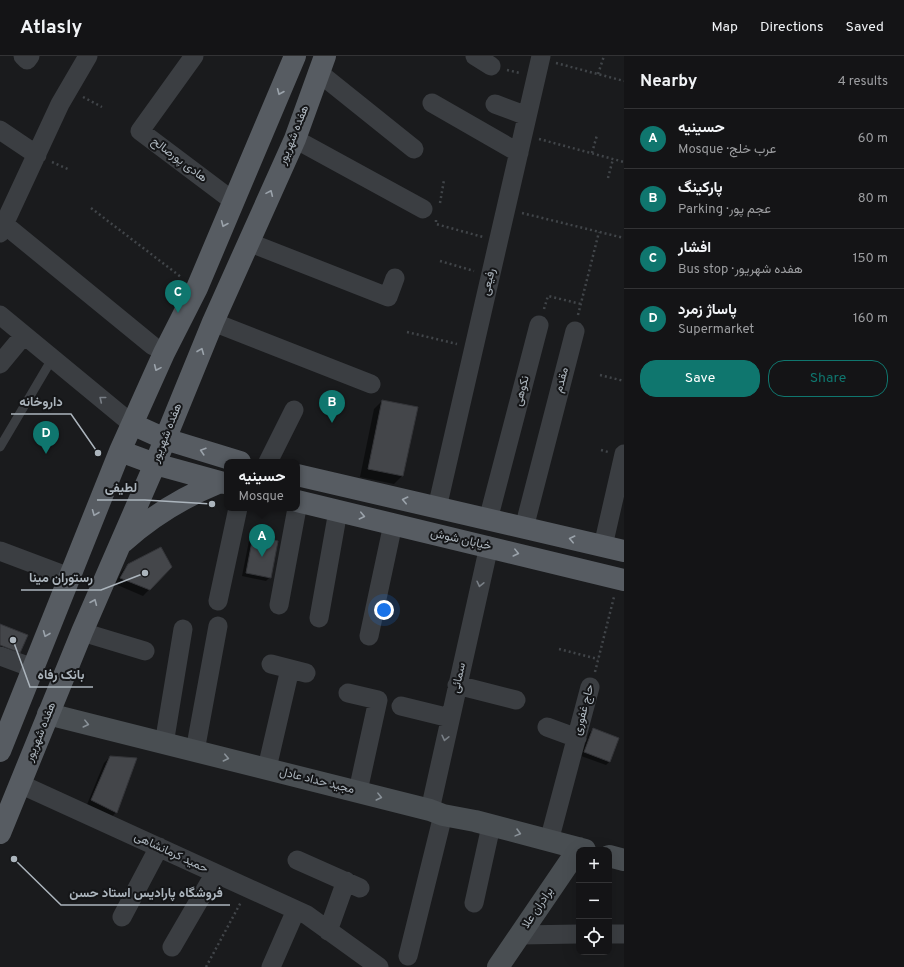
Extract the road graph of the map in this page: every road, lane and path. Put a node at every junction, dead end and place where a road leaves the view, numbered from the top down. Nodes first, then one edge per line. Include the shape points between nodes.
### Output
1 (88, 56) edge
2 (194, 56) edge
3 (295, 56) edge
4 (475, 56) edge
5 (604, 56) edge
6 (540, 57) edge
7 (322, 64) edge
8 (491, 66) joint
9 (598, 74) junction
10 (536, 78) junction
11 (624, 81) edge
12 (69, 89) junction
13 (432, 103) dead end
14 (495, 104) dead end
15 (102, 107) dead end
16 (527, 116) junction
17 (0, 130) edge
18 (597, 135) dead end
19 (294, 139) junction
20 (521, 144) junction
21 (414, 149) dead end
22 (592, 153) junction
23 (37, 155) junction
24 (612, 159) junction
25 (624, 162) edge
26 (608, 178) dead end
27 (444, 180) dead end
28 (234, 201) junction
29 (91, 208) dead end
30 (506, 208) junction
31 (433, 211) junction
32 (2, 228) edge
33 (599, 232) junction
34 (624, 238) edge
35 (498, 241) junction
36 (248, 242) junction
37 (440, 261) dead end
38 (490, 276) junction
39 (396, 278) dead end
40 (197, 288) junction
41 (581, 304) junction
42 (0, 315) edge
43 (213, 322) junction
44 (539, 325) joint
45 (575, 331) joint
46 (407, 332) dead end
47 (24, 335) junction
48 (153, 346) dead end
49 (474, 347) junction
50 (52, 359) junction
51 (0, 364) edge
52 (600, 375) dead end
53 (624, 381) edge
54 (371, 384) dead end
55 (294, 410) dead end
56 (132, 424) junction
57 (165, 439) junction
58 (0, 447) edge
59 (120, 451) junction
60 (624, 454) edge
61 (230, 459) edge
62 (270, 459) edge
63 (155, 464) junction
64 (300, 476) edge
65 (224, 483) edge
66 (300, 504) edge
67 (437, 508) junction
68 (338, 510) junction
69 (237, 511) edge
70 (296, 511) edge
71 (488, 520) junction
72 (393, 524) junction
73 (524, 528) junction
74 (119, 545) junction
75 (489, 546) junction
76 (603, 546) junction
77 (0, 551) edge
78 (624, 551) edge
79 (69, 577) junction
80 (622, 580) edge
81 (218, 601) dead end
82 (279, 605) dead end
83 (319, 618) dead end
84 (218, 626) dead end
85 (183, 629) dead end
86 (82, 632) junction
87 (370, 636) dead end
88 (560, 649) dead end
89 (146, 651) dead end
90 (0, 656) edge
91 (598, 660) junction
92 (271, 664) dead end
93 (33, 668) junction
94 (457, 685) junction
95 (590, 688) joint
96 (348, 693) dead end
97 (516, 700) dead end
98 (401, 706) dead end
99 (48, 714) junction
100 (450, 718) junction
101 (547, 727) dead end
102 (577, 738) junction
103 (164, 744) junction
104 (0, 751) edge
105 (195, 751) junction
106 (267, 768) junction
107 (20, 784) junction
108 (358, 791) junction
109 (436, 812) junction
110 (491, 826) junction
111 (0, 833) edge
112 (549, 841) junction
113 (159, 847) junction
114 (576, 848) edge
115 (576, 857) edge
116 (612, 857) edge
117 (297, 860) dead end
118 (624, 860) edge
119 (214, 873) junction
120 (248, 888) junction
121 (474, 903) dead end
122 (296, 910) junction
123 (122, 917) dead end
124 (328, 931) junction
125 (576, 934) edge
126 (612, 934) edge
127 (624, 934) edge
128 (520, 935) junction
129 (172, 947) dead end
130 (408, 956) dead end
131 (505, 964) edge
132 (206, 967) edge
133 (270, 967) edge
134 (380, 967) edge

1 - 12 street
2 - 28 street, هادی پورصالح via 140,131
3 -> 28 main road
4 - 8 street
5 - 9 path
6 - 9 path
6 - 10 street, رفیعی
7 - 19 main road, هفده شهریور
7 - 21 street
8 - 10 path
9 - 11 path
10 - 16 street, رفیعی
12 - 15 path
12 - 23 street
13 - 20 street
14 - 16 street
16 - 20 street, رفیعی
17 - 23 street
18 - 22 path
19 - 31 street
36 -> 19 main road, هفده شهریور
20 - 22 path
20 - 30 street, رفیعی
22 - 24 path
23 - 32 street
24 - 25 path
24 - 26 path
27 - 31 path
28 -> 40 main road
29 - 40 path
30 - 33 path
30 - 35 street, رفیعی
31 - 35 path via 436,224
32 - 48 street
33 - 34 path
33 - 41 path
35 - 38 street, رفیعی
36 - 39 street via 388,297
36 - 43 main road, هفده شهریور
37 - 38 path
38 - 49 street, رفیعی
40 -> 56 main road
41 - 44 path via 548,296
41 - 45 path
42 - 47 street
43 - 54 street
57 -> 43 main road, هفده شهریور
44 - 71 street, نکوهی
45 - 73 street, مقدم
46 - 49 path
47 - 50 street
47 - 51 street
49 - 67 street, رفیعی
56 -> 50 street
50 - 58 lane
52 - 53 path
55 - 62 street
56 - 57 main road
56 - 59 main road
61 -> 57 main road
57 - 63 main road, هفده شهریور
59 - 63 main road
59 -> 79 main road
60 - 76 street
63 - 65 main road
63 - 74 main road, هفده شهریور
67 -> 64 main road
65 - 74 main road via 182,499 157,514
66 - 68 main road, خیابان شوش
67 - 71 main road
68 -> 72 main road, خیابان شوش
68 - 83 street
69 - 81 street
70 - 82 street
71 - 73 main road
72 - 75 main road, خیابان شوش
72 - 87 street
76 -> 73 main road
86 -> 74 main road, هفده شهریور
75 -> 80 main road, خیابان شوش
75 -> 94 street, سمائی
76 - 78 main road
77 - 79 street
79 -> 93 main road
80 - 91 path, حاج غفوری
84 - 105 street
85 - 103 street
86 - 89 street
86 - 99 main road, هفده شهریور
88 - 91 path
90 - 93 street
91 - 95 path, حاج غفوری
92 - 106 street via 298,671
93 - 104 main road
94 - 97 street
94 - 100 street, سمائی
95 - 102 street, حاج غفوری
96 - 108 street via 378,700
98 - 100 street
99 -> 103 street, مجید حداد عادل
99 - 107 main road, هفده شهریور
100 -> 109 street, سمائی
101 - 102 street
102 - 112 street, حاج غفوری
103 - 105 street, مجید حداد عادل
105 -> 106 street, مجید حداد عادل
106 - 108 street, مجید حداد عادل
107 - 111 main road, هفده شهریور
107 - 113 street, حمید کرمانشاهی
108 -> 109 street, مجید حداد عادل
109 - 110 street, مجید حداد عادل
109 - 130 street, سمائی
110 -> 112 street, مجید حداد عادل
110 - 121 street
112 - 114 street, مجید حداد عادل
113 - 119 street, حمید کرمانشاهی
113 - 123 street
115 - 128 street, برادران علا
116 - 118 street
117 - 124 street via 353,884
119 - 120 street, حمید کرمانشاهی
119 - 129 street
120 - 122 street, حمید کرمانشاهی
120 - 132 path
122 - 124 street, حمید کرمانشاهی
122 - 133 street
124 - 134 street, حمید کرمانشاهی
125 - 128 street
126 - 127 street
128 - 131 street, برادران علا

